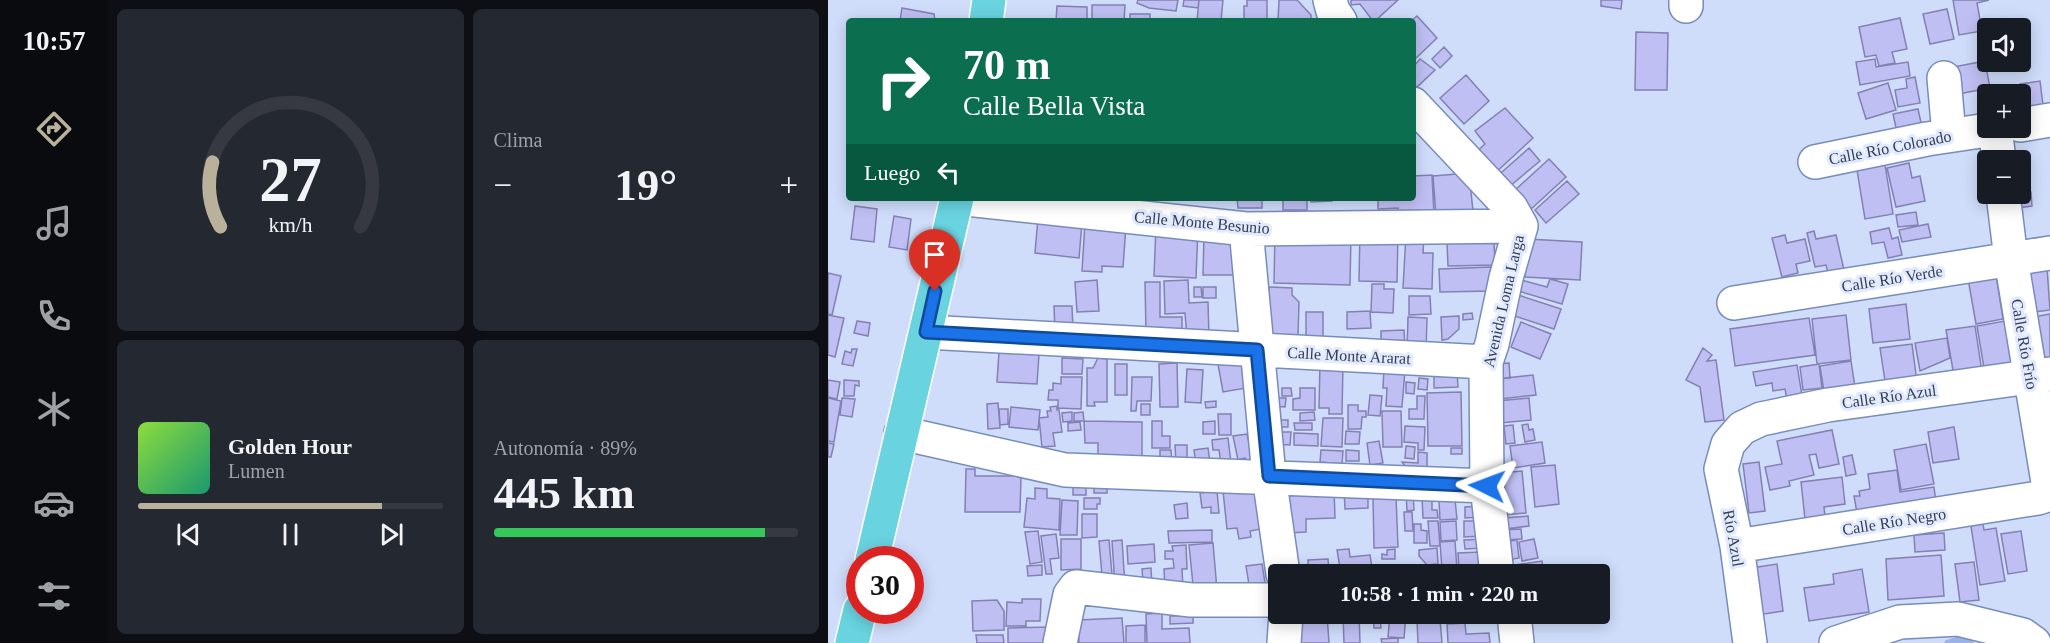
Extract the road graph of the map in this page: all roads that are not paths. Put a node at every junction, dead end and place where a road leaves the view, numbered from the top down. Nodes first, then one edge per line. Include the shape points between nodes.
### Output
1 (988, 0) edge
2 (1330, 0) edge
3 (986, 18) edge
4 (1338, 18) edge
5 (1944, 78) dead end
6 (1416, 107) edge
7 (2050, 120) edge
8 (2031, 123) edge
9 (1977, 131) edge
10 (1949, 135) junction
11 (1815, 162) dead end
12 (956, 201) edge
13 (985, 201) edge
14 (2004, 204) edge
15 (1521, 226) junction
16 (1246, 229) junction
17 (2050, 253) edge
18 (2011, 259) junction
19 (1734, 303) dead end
20 (926, 332) junction
21 (1257, 350) junction
22 (1486, 362) junction
23 (2041, 376) edge
24 (901, 434) junction
25 (1735, 437) joint
26 (1269, 476) junction
27 (1487, 486) junction
28 (2050, 494) edge
29 (875, 546) edge
30 (1737, 546) junction
31 (1282, 564) edge
32 (1496, 564) edge
33 (1268, 600) edge
34 (857, 624) edge
35 (1285, 624) edge
36 (1502, 624) edge
37 (1515, 624) edge
38 (852, 643) edge
39 (1060, 643) edge
40 (1284, 643) edge
41 (1503, 643) edge
42 (1516, 643) edge
43 (1750, 643) edge
44 (1836, 643) edge
45 (2034, 643) edge

1 - 3 highway
2 - 4 street
5 - 10 street
6 - 15 street, Avenida Loma Larga via 1511,208
7 - 8 street, Calle Río Colorado
9 - 10 street, Calle Río Colorado
10 - 11 street, Calle Río Colorado
12 - 20 highway
13 - 16 street, Calle Monte Besunio
14 - 18 street, Calle Río Frío
15 - 16 street, Calle Monte Besunio
15 - 22 street, Avenida Loma Larga
16 - 21 street
17 - 18 street, Calle Río Verde
18 - 19 street, Calle Río Verde
18 - 23 street, Calle Río Frío
20 - 21 street, Calle Monte Ararat
20 - 24 highway
21 - 22 street, Calle Monte Ararat
21 - 26 street
22 - 27 street, Avenida Loma Larga
23 - 25 street, Calle Río Azul via 1761,418 1742,428
23 - 28 street, Calle Río Frío
24 - 26 street via 1065,470
24 - 29 highway
25 - 30 street, Río Azul via 1728,444 1721,469
26 - 27 street
26 - 31 street
27 - 32 street, Avenida Loma Larga
28 - 30 street, Calle Río Negro
30 - 43 street, Río Azul
33 - 39 street via 1191,600 1076,587 1070,596
34 - 38 highway
35 - 40 street
36 - 41 street
37 - 42 street
44 - 45 street via 1900,622 1958,619 2023,635

